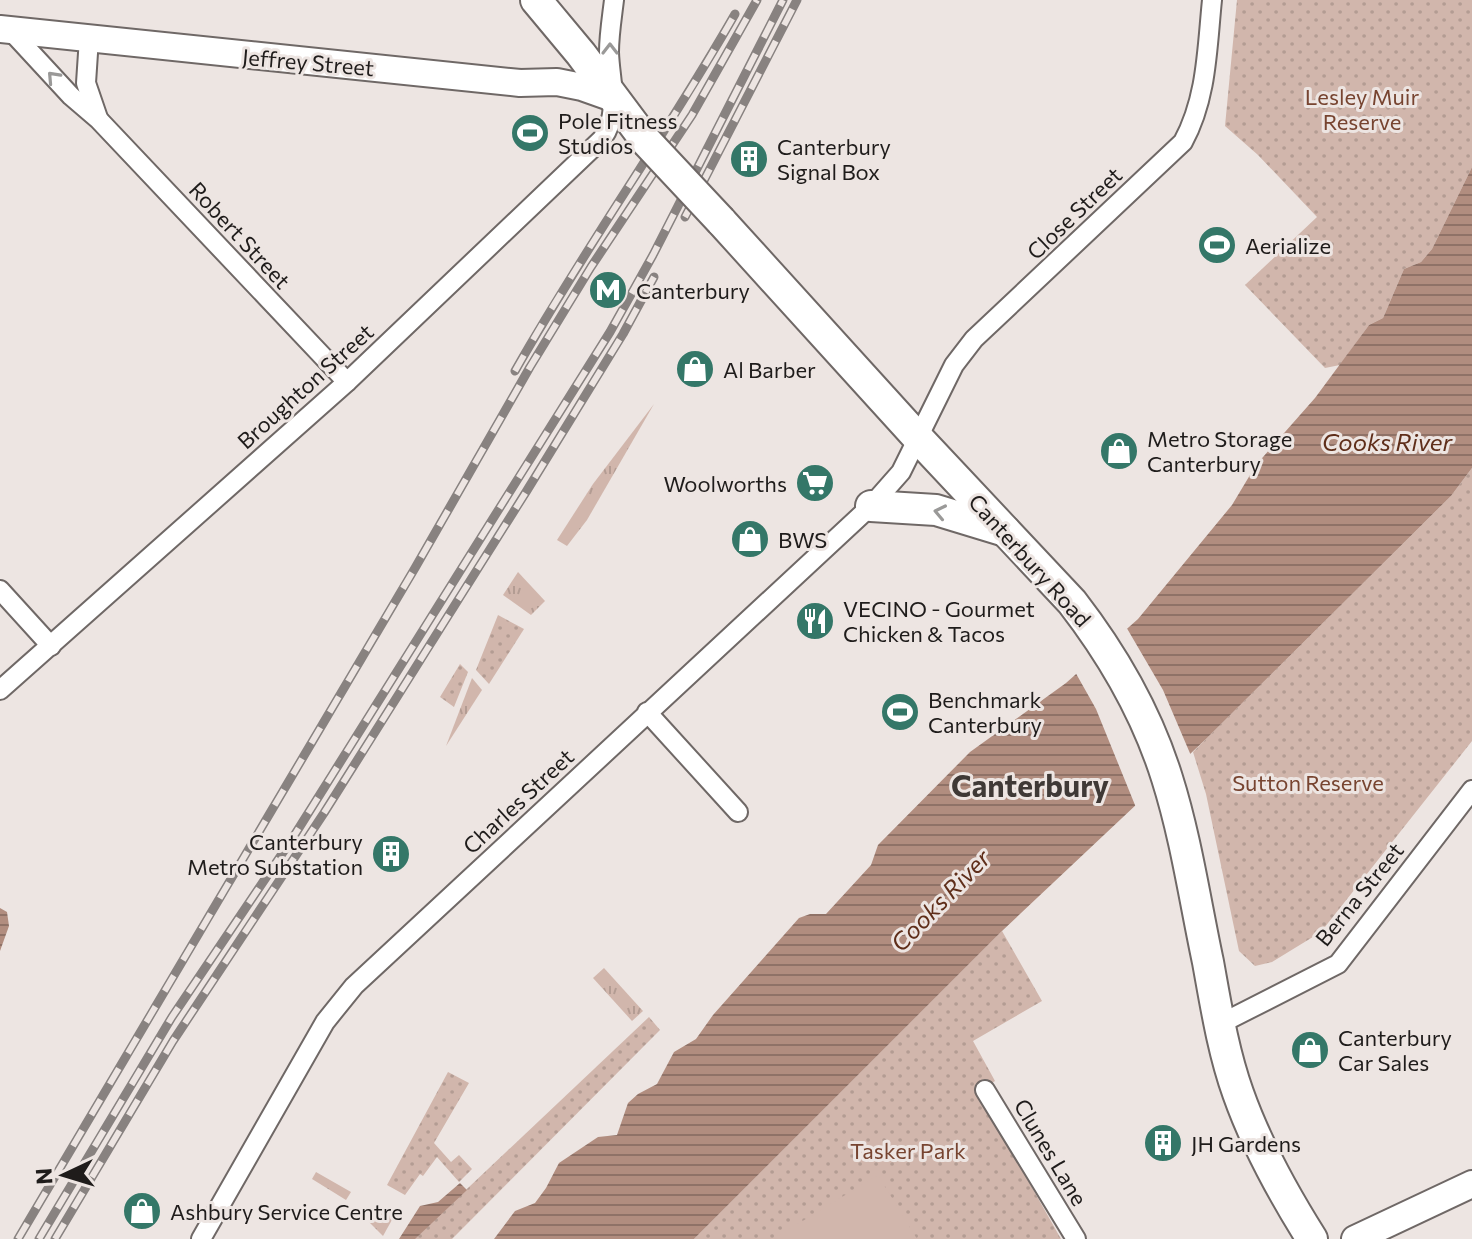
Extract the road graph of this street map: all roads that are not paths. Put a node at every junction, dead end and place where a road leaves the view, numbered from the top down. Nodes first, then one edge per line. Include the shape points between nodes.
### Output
1 (536, 0) edge
2 (614, 0) edge
3 (1212, 0) edge
4 (5, 30) edge
5 (89, 38) junction
6 (613, 98) junction
7 (99, 120) junction
8 (347, 382) junction
9 (919, 439) junction
10 (871, 506) junction
11 (1006, 531) junction
12 (0, 590) edge
13 (51, 646) junction
14 (0, 690) edge
15 (647, 712) junction
16 (1472, 790) edge
17 (738, 812) dead end
18 (1220, 1024) junction
19 (985, 1090) dead end
20 (1472, 1184) edge
21 (201, 1239) edge
22 (1076, 1239) edge
23 (1312, 1239) edge
24 (1355, 1239) edge

1 - 6 highway, Canterbury Road
6 -> 2 street, Broughton Street via 609,43
3 - 9 street, Close Street via 1203,88 1183,142 974,339 954,365
4 - 5 main road, Jeffrey Street
7 -> 4 street, Robert Street
5 - 6 main road, Jeffrey Street via 520,83 557,82
5 - 7 street, Robert Street via 86,83
6 - 8 street, Broughton Street via 612,125 596,145
6 - 9 highway, Canterbury Road, bridge via 646,141
7 - 8 street, Robert Street
8 - 13 street, Broughton Street
9 - 10 street, Charles Street via 901,472
9 - 11 highway, Canterbury Road
11 -> 10 highway via 936,510
10 - 15 street, Charles Street
11 - 18 highway, Canterbury Road via 1092,627 1137,703 1176,811
12 - 13 street
13 - 14 street, Broughton Street
15 - 17 street
15 - 21 street, Charles Street via 345,997
16 - 18 street, Berna Street via 1338,964
18 - 23 highway, Canterbury Road via 1246,1116
19 - 22 street, Clunes Lane
20 - 24 main road

